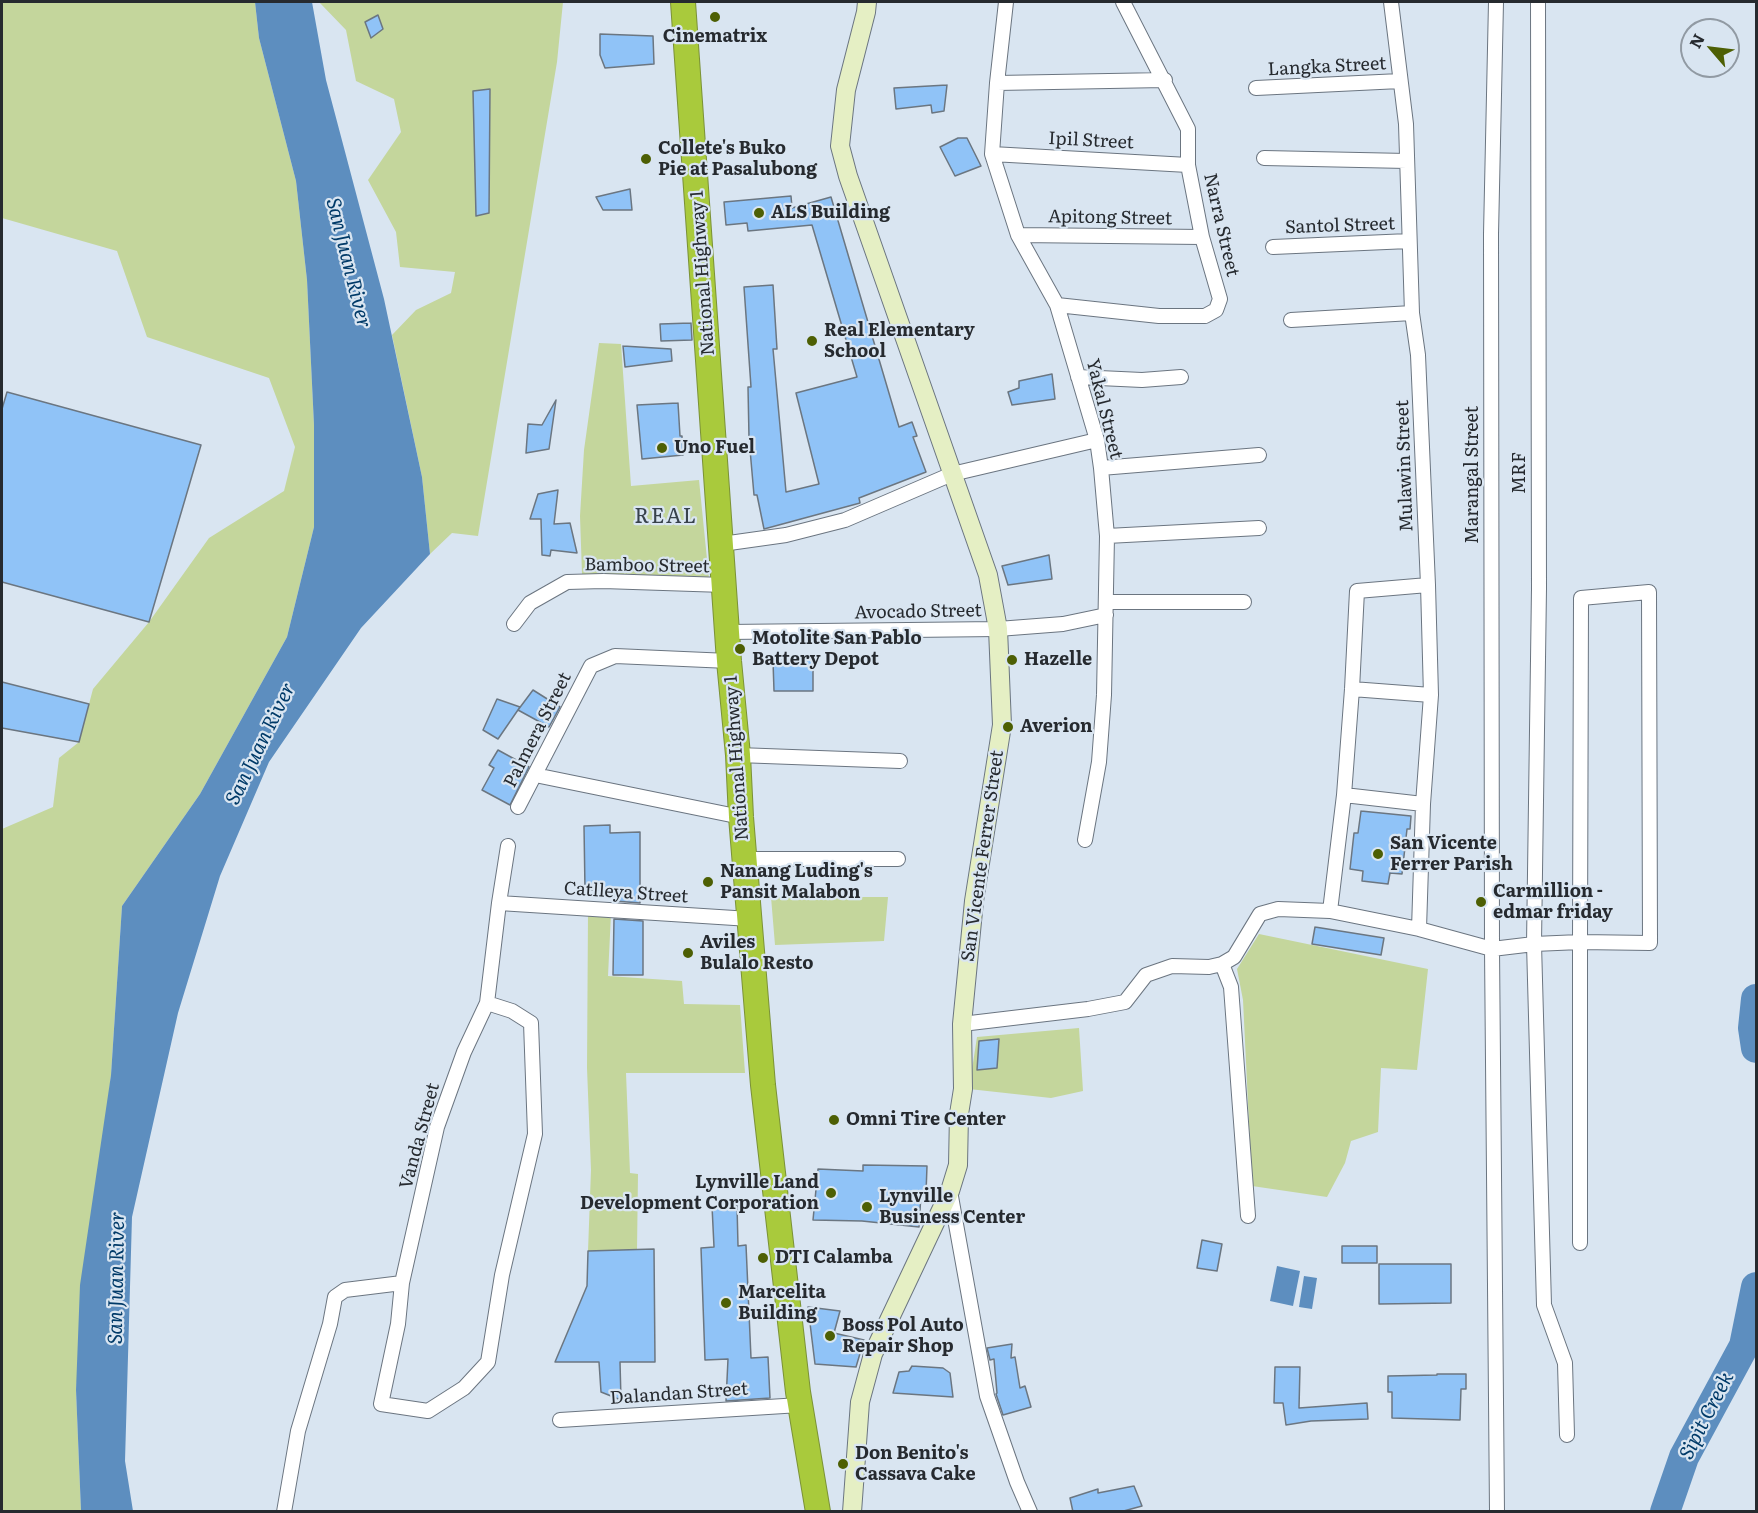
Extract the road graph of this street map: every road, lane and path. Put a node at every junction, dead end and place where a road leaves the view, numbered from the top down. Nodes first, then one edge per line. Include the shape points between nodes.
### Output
1 (683, 2) edge
2 (867, 2) edge
3 (1006, 2) edge
4 (1123, 2) edge
5 (1391, 2) edge
6 (1496, 2) edge
7 (1538, 2) edge
8 (1165, 80) junction
9 (1400, 81) junction
10 (997, 83) junction
11 (1256, 88) dead end
12 (992, 153) junction
13 (1264, 158) dead end
14 (1407, 161) junction
15 (1188, 165) junction
16 (1018, 235) junction
17 (1202, 237) junction
18 (1409, 241) junction
19 (1273, 247) dead end
20 (1057, 305) junction
21 (1412, 313) junction
22 (1291, 320) dead end
23 (1181, 376) dead end
24 (1078, 377) junction
25 (1097, 441) junction
26 (1259, 455) dead end
27 (1101, 468) junction
28 (952, 474) junction
29 (1259, 528) dead end
30 (1107, 536) junction
31 (722, 544) junction
32 (724, 585) junction
33 (1428, 585) junction
34 (1244, 602) dead end
35 (1106, 609) junction
36 (514, 624) dead end
37 (998, 629) junction
38 (728, 632) junction
39 (729, 661) junction
40 (1352, 689) junction
41 (1431, 695) junction
42 (738, 755) junction
43 (900, 761) dead end
44 (535, 775) junction
45 (1344, 795) junction
46 (1423, 804) junction
47 (518, 807) dead end
48 (741, 817) junction
49 (1085, 840) dead end
50 (508, 846) dead end
51 (745, 859) junction
52 (898, 859) dead end
53 (499, 903) junction
54 (1330, 911) junction
55 (750, 919) junction
56 (1419, 929) junction
57 (1580, 942) junction
58 (1534, 944) junction
59 (1492, 949) junction
60 (1222, 964) junction
61 (487, 1003) junction
62 (962, 1024) junction
63 (950, 1191) junction
64 (1248, 1216) dead end
65 (1580, 1243) dead end
66 (402, 1283) junction
67 (800, 1405) junction
68 (560, 1420) dead end
69 (1567, 1435) dead end
70 (284, 1512) edge
71 (818, 1512) edge
72 (852, 1512) edge
73 (1030, 1512) edge
74 (1497, 1512) edge

1 - 31 highway, National Highway 1
2 - 28 street, San Vicente Ferrer Street via 846,90 840,146
3 - 10 street, Yakal Street
4 - 8 street, Narra Street
5 - 9 street, Mulawin Street
6 - 59 street, Marangal Street via 1491,234
7 - 58 street, MRF via 1539,588
8 - 10 street
8 - 15 street, Narra Street via 1188,129
9 - 11 street, Langka Street
9 - 14 street, Mulawin Street
10 - 12 street, Yakal Street
12 - 15 street, Ipil Street
12 - 16 street, Yakal Street
13 - 14 street
14 - 18 street, Mulawin Street
15 - 17 street, Narra Street
16 - 17 street, Apitong Street
16 - 20 street, Yakal Street
17 - 20 street, Narra Street via 1220,299 1216,310 1205,316 1159,316
18 - 19 street, Santol Street
18 - 21 street, Mulawin Street
20 - 24 street, Yakal Street
21 - 22 street
21 - 33 street, Mulawin Street via 1418,355
23 - 24 street via 1142,380
24 - 25 street, Yakal Street
25 - 27 street, Yakal Street
25 - 28 street
26 - 27 street
27 - 30 street, Yakal Street
28 - 31 street via 845,520 786,535
28 - 37 street, San Vicente Ferrer Street via 988,574
29 - 30 street
30 - 35 street, Yakal Street
31 - 32 highway, National Highway 1
32 - 36 street, Bamboo Street via 567,582 530,603
32 - 38 highway, National Highway 1
33 - 40 street via 1357,591
33 - 41 street, Mulawin Street
34 - 35 street, Avocado Street
35 - 37 street, Avocado Street via 1063,624
35 - 49 street, Yakal Street via 1099,762
37 - 38 street, Avocado Street
37 - 62 street, San Vicente Ferrer Street via 1002,725 974,901
38 - 39 highway, National Highway 1
39 - 42 highway, National Highway 1
39 - 44 street, Palmera Street via 615,656 591,666
40 - 41 street
40 - 45 street
41 - 46 street, Mulawin Street
42 - 43 street
42 - 48 highway, National Highway 1
44 - 47 street, Palmera Street
44 - 48 street
45 - 46 street
45 - 54 street
46 - 56 street, Mulawin Street
48 - 51 highway, National Highway 1
50 - 53 street, Vanda Street
51 - 52 street
51 - 55 highway, National Highway 1
53 - 55 street, Catlleya Street
53 - 61 street, Vanda Street
54 - 56 street
54 - 60 street via 1278,909 1260,914 1234,957
55 - 67 highway, National Highway 1 via 763,1085
56 - 59 street
57 - 57 street via 1650,942 1649,592 1581,598
57 - 58 street
57 - 65 street
58 - 59 street
58 - 69 street, MRF via 1544,1305 1565,1363
59 - 74 street, Marangal Street
60 - 62 street via 1172,966 1146,975 1125,1002
60 - 64 street via 1231,987
61 - 66 street, Vanda Street via 464,1052 437,1127
61 - 66 street, Vanda Street via 512,1011 531,1023 535,1134 502,1275 488,1362 464,1388 428,1411 381,1404 398,1324
62 - 63 street, San Vicente Ferrer Street via 958,1165
63 - 72 street via 873,1354 860,1402
63 - 73 street, San Vicente Ferrer Street via 987,1396
66 - 70 street via 345,1290 335,1297 298,1431
67 - 68 street, Dalandan Street
67 - 71 highway, National Highway 1

